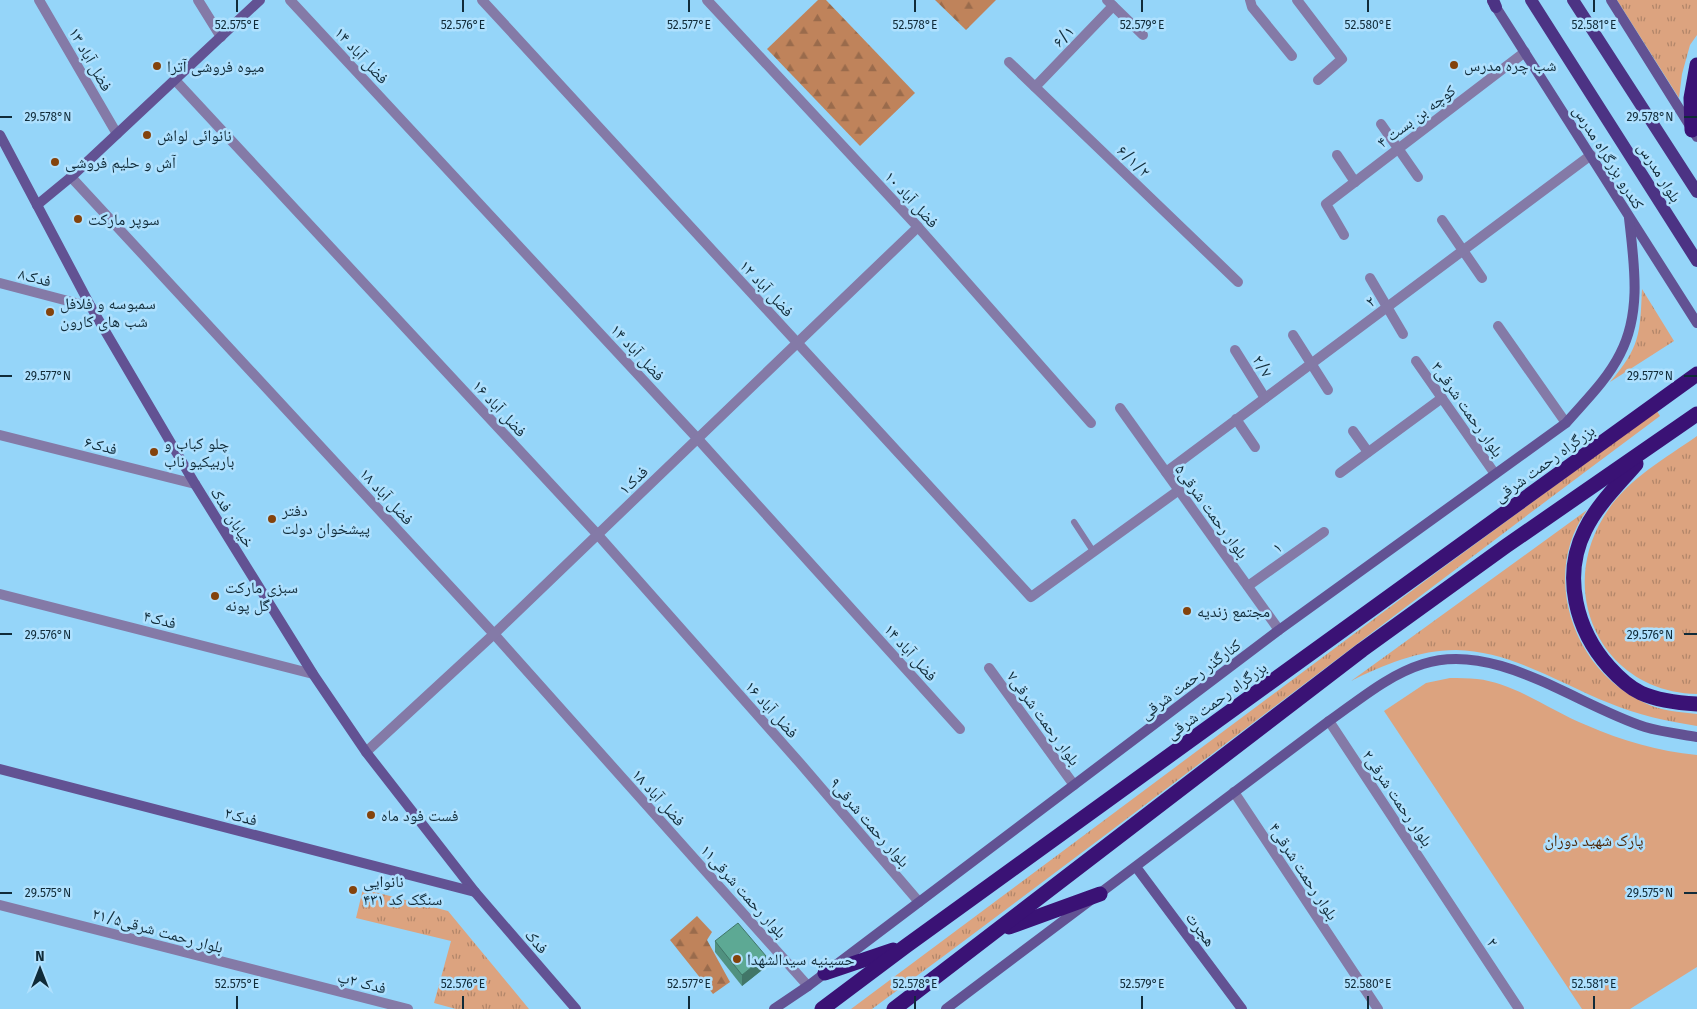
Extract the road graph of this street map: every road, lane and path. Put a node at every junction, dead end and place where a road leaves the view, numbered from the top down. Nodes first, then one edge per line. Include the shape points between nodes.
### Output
1 (39, 0) edge
2 (198, 0) edge
3 (260, 0) edge
4 (290, 0) edge
5 (482, 0) edge
6 (707, 0) edge
7 (1250, 0) edge
8 (1297, 0) edge
9 (1531, 0) edge
10 (1573, 0) edge
11 (1611, 0) edge
12 (1494, 2) edge
13 (1110, 3) edge
14 (1143, 35) dead end
15 (221, 37) junction
16 (1526, 52) junction
17 (1292, 56) dead end
18 (1009, 62) dead end
19 (1697, 65) edge
20 (175, 80) junction
21 (1318, 80) dead end
22 (1035, 87) junction
23 (1381, 124) dead end
24 (1695, 133) edge
25 (117, 134) junction
26 (0, 135) edge
27 (1398, 149) junction
28 (1338, 155) dead end
29 (1591, 155) junction
30 (71, 177) junction
31 (1418, 177) dead end
32 (1355, 182) junction
33 (1697, 192) edge
34 (38, 205) junction
35 (1629, 218) junction
36 (1442, 220) dead end
37 (918, 227) junction
38 (1344, 235) dead end
39 (1463, 250) junction
40 (1697, 261) edge
41 (1370, 278) dead end
42 (1482, 278) dead end
43 (1238, 282) dead end
44 (0, 283) edge
45 (91, 307) junction
46 (1387, 307) junction
47 (1697, 323) edge
48 (1498, 326) dead end
49 (1403, 334) dead end
50 (1293, 335) dead end
51 (797, 343) junction
52 (1235, 350) dead end
53 (1416, 361) dead end
54 (1311, 364) junction
55 (1697, 374) edge
56 (1328, 390) dead end
57 (1265, 398) junction
58 (1442, 398) junction
59 (1120, 408) dead end
60 (1697, 414) edge
61 (1236, 419) junction
62 (1091, 423) dead end
63 (1566, 423) junction
64 (1353, 431) dead end
65 (0, 435) edge
66 (697, 438) junction
67 (1652, 446) junction
68 (1255, 447) dead end
69 (1368, 452) junction
70 (1166, 472) junction
71 (1340, 473) dead end
72 (1495, 474) junction
73 (195, 484) junction
74 (1179, 490) junction
75 (1074, 522) dead end
76 (1324, 532) dead end
77 (598, 535) junction
78 (1094, 551) junction
79 (1248, 586) junction
80 (0, 594) edge
81 (1279, 630) junction
82 (494, 634) junction
83 (989, 668) dead end
84 (313, 674) junction
85 (1697, 704) edge
86 (1329, 721) junction
87 (960, 729) dead end
88 (1697, 737) edge
89 (366, 752) junction
90 (799, 762) joint
91 (0, 769) edge
92 (1074, 786) junction
93 (1234, 792) junction
94 (676, 839) joint
95 (1136, 867) junction
96 (475, 892) junction
97 (1443, 892) joint
98 (1100, 894) junction
99 (919, 902) junction
100 (0, 905) edge
101 (994, 933) junction
102 (906, 946) junction
103 (825, 973) junction
104 (309, 985) joint
105 (808, 986) junction
106 (408, 1009) edge
107 (576, 1009) edge
108 (774, 1009) edge
109 (822, 1009) edge
110 (894, 1009) edge
111 (946, 1009) edge
112 (1242, 1009) edge
113 (1378, 1009) edge
114 (1519, 1009) edge

1 - 25 street, فضل آباد ۱۳
2 - 15 street
3 - 15 main road
4 - 66 street, فضل آباد ۱۴
5 - 51 street, فضل آباد ۱۲
6 - 37 street, فضل آباد ۱۰
7 - 17 street via 1252,7
8 - 21 street via 1342,59
9 - 40 main road, بلوار مدرس
10 - 33 main road, بلوار مدرس
11 - 24 main road
12 - 16 main road, کندرو بزرگراه مدرس
13 - 14 street
13 - 22 street, ۶/۱
15 - 20 main road
16 - 27 street, کوچه بن بست ۴
16 - 29 main road, کندرو بزرگراه مدرس
18 - 22 street, ۶/۱/۲
19 - 24 highway via 1691,98
20 - 25 main road
20 - 77 street, فضل آباد ۱۶
22 - 43 street, ۶/۱/۲
23 - 27 street
25 - 30 main road
26 - 34 main road, خیابان فدک
27 - 31 street
27 - 32 street, کوچه بن بست ۴
28 - 32 street
29 - 35 main road, کندرو بزرگراه مدرس
29 - 39 street, ۲
30 - 34 main road
30 - 82 street, فضل آباد ۱۸
32 - 38 street, کوچه بن بست ۴ via 1326,204
34 - 45 main road, خیابان فدک
35 - 47 main road, کندرو بزرگراه مدرس
35 - 63 main road, کنارگذر رحمت شرقی via 1635,284 1630,326 1610,369
36 - 39 street
37 - 51 street, فدک۱
37 - 62 street, فضل آباد ۱۰
39 - 42 street
39 - 46 street, ۲
41 - 46 street
44 - 45 street, فدک۸
45 - 73 main road, خیابان فدک
46 - 49 street
46 - 54 street, ۲
48 - 63 street
50 - 54 street
51 - 66 street, فدک۱
51 - 78 street, فضل آباد ۱۲ via 1031,597
52 - 57 street, ۲/۷
53 - 58 street, بلوار رحمت شرقی۳
54 - 56 street
54 - 57 street, ۲
55 - 102 highway, بزرگراه رحمت شرقی
57 - 61 street, ۲
58 - 69 street
58 - 72 street, بلوار رحمت شرقی۳
59 - 70 street, ۵بلوار رحمت شرقی
60 - 67 highway
61 - 68 street
61 - 70 street, ۲
63 - 72 main road, کنارگذر رحمت شرقی
64 - 69 street
65 - 73 street, فدک۶
66 - 77 street, فدک۱
66 - 87 street, فضل آباد ۱۴
67 - 85 highway via 1597,508 1584,531 1573,582 1577,610 1586,635 1617,676 1640,693 1668,702
67 - 101 highway via 1362,650
69 - 71 street
70 - 74 street, ۵بلوار رحمت شرقی
72 - 81 main road, کنارگذر رحمت شرقی
73 - 84 main road, خیابان فدک
74 - 78 street
74 - 79 street, ۵بلوار رحمت شرقی
75 - 78 lane
76 - 79 street, ۱
77 - 82 street, فدک۱
77 - 90 street, فضل آباد ۱۶
79 - 81 street, ۵بلوار رحمت شرقی
80 - 84 street, فدک۴
81 - 92 main road, کنارگذر رحمت شرقی
82 - 89 street, فدک۱
82 - 94 street, فضل آباد ۱۸
83 - 92 street, بلوار رحمت شرقی۷
84 - 89 main road, خیابان فدک
86 - 88 main road via 1386,680 1424,663 1456,659 1521,672 1645,726
86 - 93 main road
86 - 97 street, بلوار رحمت شرقی۲
89 - 96 main road, خیابان فدک
90 - 99 street, بلوار رحمت شرقی۹
91 - 96 main road, فدک۲
92 - 99 main road, کنارگذر رحمت شرقی
93 - 95 main road
93 - 113 street, بلوار رحمت شرقی۴
94 - 105 street, بلوار رحمت شرقی۱۱
95 - 98 main road
95 - 112 main road, هجرت
96 - 107 main road, فدک
97 - 114 street, ۲
98 - 101 highway
98 - 111 main road
99 - 103 main road, کنارگذر رحمت شرقی
100 - 104 street, بلوار رحمت شرقی۲۱/۵
101 - 110 highway
102 - 103 highway
102 - 109 highway, بزرگراه رحمت شرقی
103 - 105 main road, کنارگذر رحمت شرقی
104 - 106 street, فدک ۲پ
105 - 108 main road, کنارگذر رحمت شرقی

